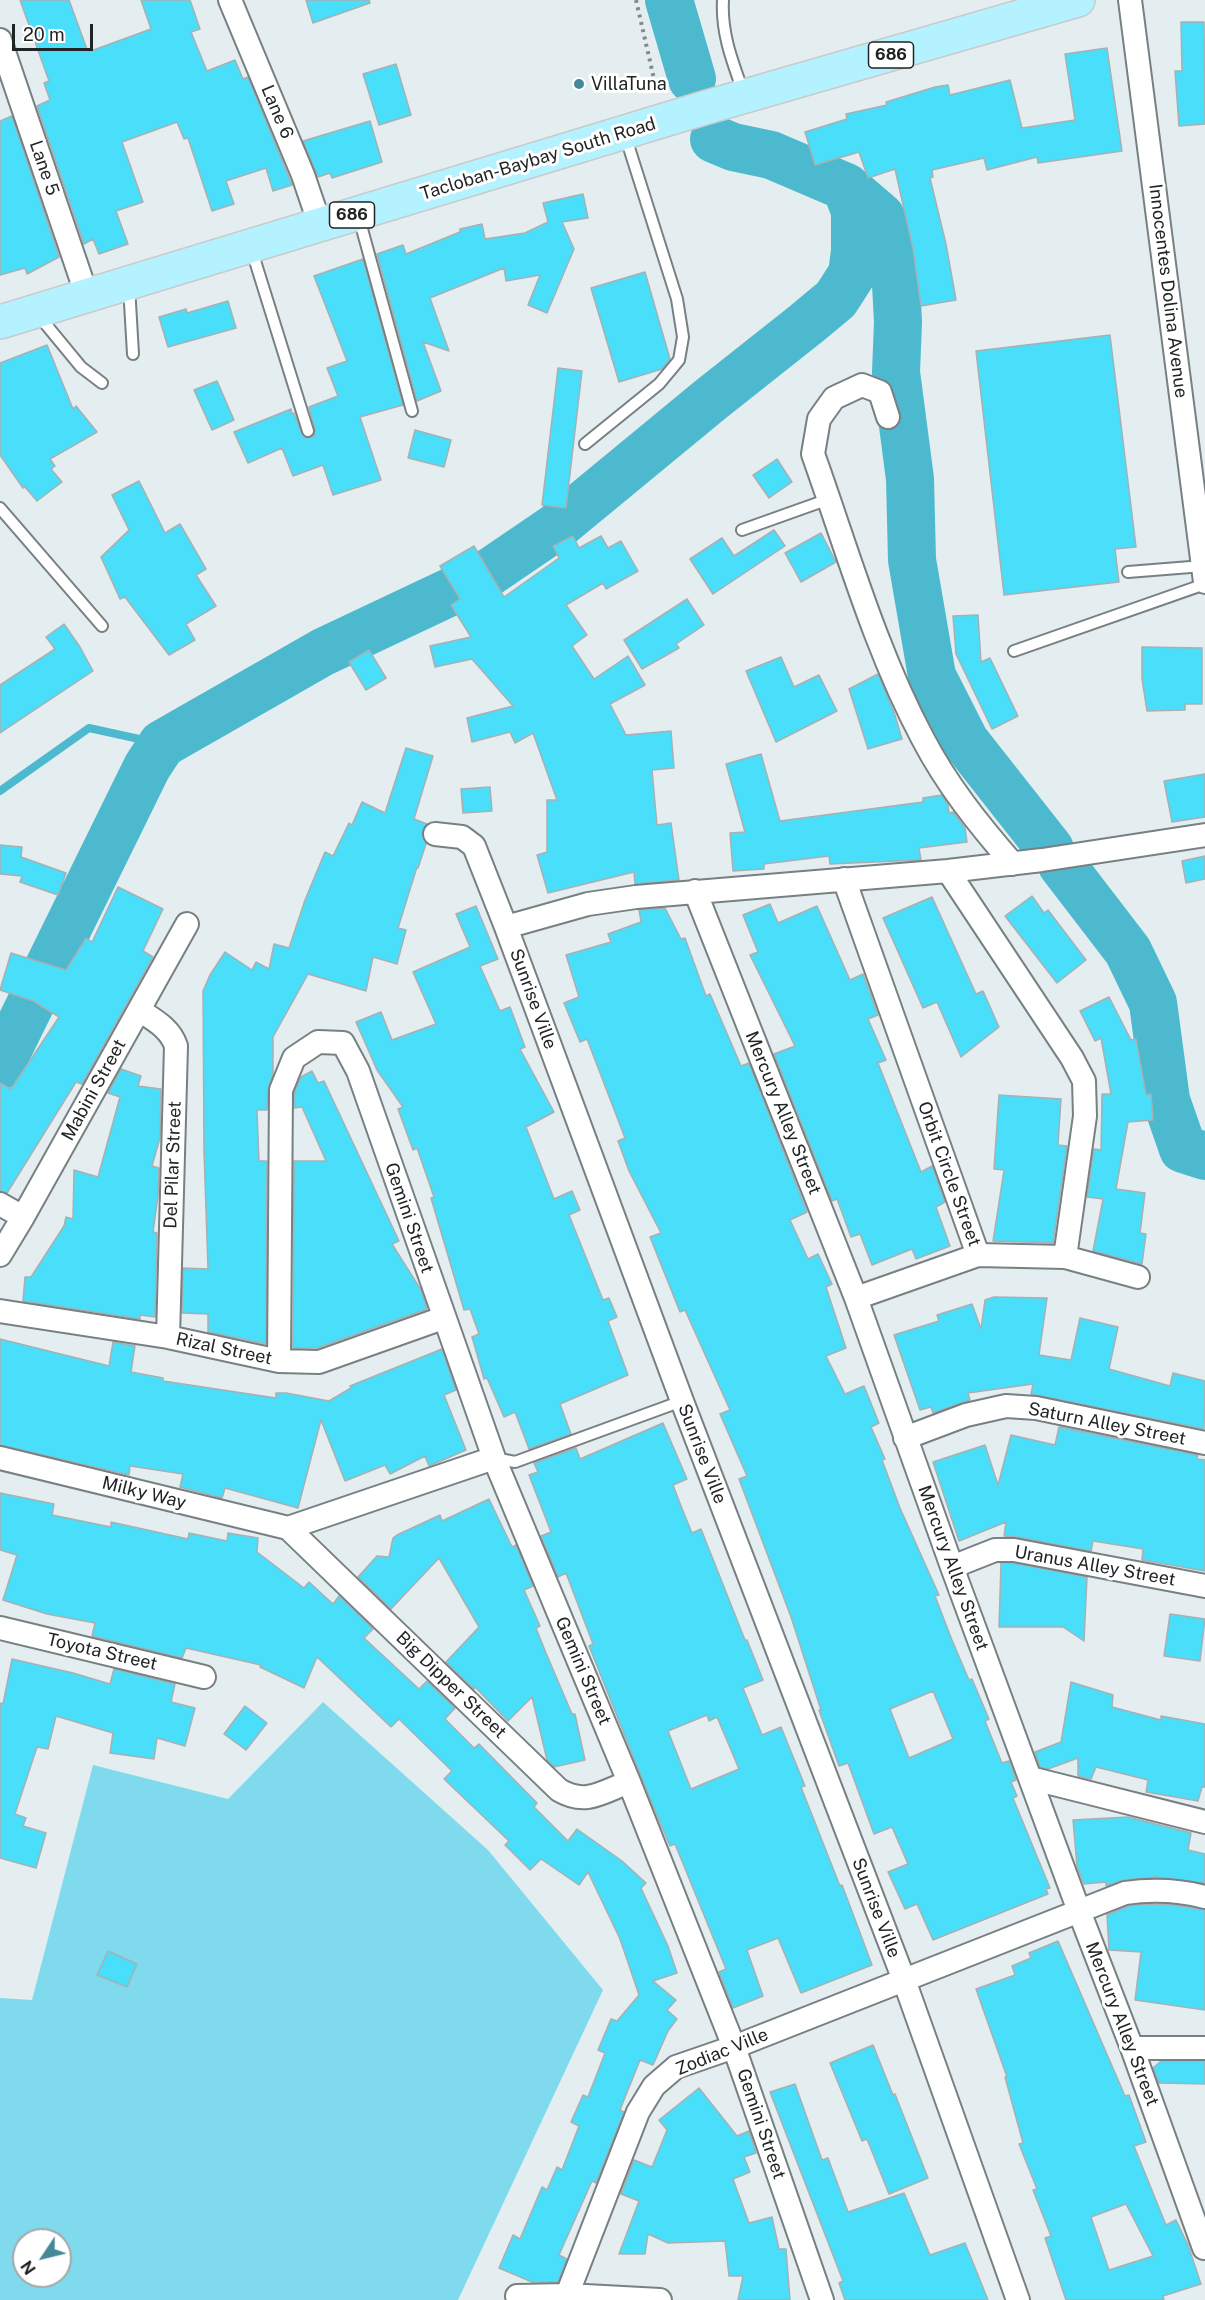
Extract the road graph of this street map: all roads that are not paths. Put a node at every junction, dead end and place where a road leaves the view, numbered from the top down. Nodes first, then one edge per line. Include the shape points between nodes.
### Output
1 (230, 0) edge
2 (723, 0) edge
3 (1078, 0) edge
4 (1130, 0) edge
5 (0, 40) edge
6 (745, 97) junction
7 (624, 133) junction
8 (358, 214) junction
9 (320, 225) junction
10 (251, 246) junction
11 (129, 283) junction
12 (87, 296) junction
13 (35, 312) junction
14 (0, 322) edge
15 (133, 354) dead end
16 (102, 383) dead end
17 (412, 411) dead end
18 (888, 417) dead end
19 (1195, 420) edge
20 (308, 431) dead end
21 (585, 444) dead end
22 (829, 499) junction
23 (0, 508) edge
24 (742, 530) dead end
25 (1128, 572) dead end
26 (1204, 577) edge
27 (102, 626) dead end
28 (1014, 651) dead end
29 (435, 834) dead end
30 (1205, 835) edge
31 (1013, 864) junction
32 (948, 871) junction
33 (844, 879) junction
34 (695, 891) junction
35 (187, 924) dead end
36 (506, 927) junction
37 (139, 1010) junction
38 (0, 1204) edge
39 (23, 1217) junction
40 (0, 1254) edge
41 (978, 1255) junction
42 (1065, 1257) junction
43 (1138, 1277) dead end
44 (856, 1298) junction
45 (0, 1311) edge
46 (443, 1318) junction
47 (168, 1337) junction
48 (279, 1361) junction
49 (682, 1401) junction
50 (906, 1438) junction
51 (1205, 1443) edge
52 (0, 1458) edge
53 (494, 1458) junction
54 (288, 1528) junction
55 (952, 1567) junction
56 (1205, 1586) edge
57 (0, 1628) edge
58 (204, 1677) dead end
59 (1030, 1778) junction
60 (629, 1782) junction
61 (1205, 1822) edge
62 (1205, 1897) edge
63 (1079, 1911) junction
64 (904, 1980) junction
65 (734, 2047) junction
66 (1132, 2048) junction
67 (1205, 2048) edge
68 (1195, 2190) edge
69 (1204, 2248) edge
70 (567, 2295) junction
71 (517, 2296) dead end
72 (660, 2300) edge
73 (822, 2300) edge
74 (1018, 2300) edge

1 - 9 street, Lane 6
2 - 6 lane via 726,44
3 - 6 main road, Tacloban-Baybay South Road / 686
4 - 19 street, Innocentes Dolina Avenue
5 - 12 street, Lane 5
6 - 7 main road, Tacloban-Baybay South Road / 686
7 - 8 main road, Tacloban-Baybay South Road / 686
7 - 21 lane via 676,300 683,337 679,360 658,384
8 - 9 main road, Tacloban-Baybay South Road / 686
8 - 17 lane
9 - 10 main road, Tacloban-Baybay South Road / 686
10 - 11 main road, Tacloban-Baybay South Road / 686
10 - 20 lane
11 - 12 main road, Tacloban-Baybay South Road / 686
11 - 15 lane
12 - 13 main road, Tacloban-Baybay South Road / 686
13 - 14 main road, Tacloban-Baybay South Road / 686
13 - 16 lane via 81,367
18 - 22 street via 879,392 871,388 862,385 834,398 819,419 813,454
19 - 26 street, Innocentes Dolina Avenue
22 - 24 lane
22 - 31 street via 884,654 922,738 977,822
23 - 27 lane
25 - 26 lane
26 - 28 lane
29 - 36 street, Sunrise Ville via 462,837 474,846
30 - 31 street
31 - 32 street
32 - 33 street
32 - 42 street via 1084,1081 1085,1116
33 - 34 street
33 - 41 street, Orbit Circle Street
34 - 36 street via 588,903
34 - 44 street, Mercury Alley Street
35 - 37 street, Mabini Street
36 - 49 street, Sunrise Ville
37 - 39 street, Mabini Street
37 - 47 street, Del Pilar Street via 166,1028 176,1046
38 - 39 street
39 - 40 street, Mabini Street
41 - 42 street, Orbit Circle Street
41 - 44 street
42 - 43 street, Orbit Circle Street
44 - 50 street, Mercury Alley Street
45 - 47 street, Rizal Street
46 - 48 street, Rizal Street via 319,1362
46 - 48 street, Gemini Street via 358,1071 343,1043 318,1042 294,1058 281,1090
46 - 53 street, Gemini Street
47 - 48 street, Rizal Street
49 - 53 lane via 515,1462
49 - 64 street, Sunrise Ville
50 - 51 street, Saturn Alley Street via 966,1415 1006,1406 1036,1408
50 - 55 street, Mercury Alley Street
52 - 54 street, Milky Way
53 - 54 street
53 - 60 street, Gemini Street
54 - 60 street, Big Dipper Street via 559,1790 585,1799
55 - 56 street, Uranus Alley Street via 994,1550 1014,1550
55 - 59 street, Mercury Alley Street
57 - 58 street, Toyota Street
59 - 61 street
59 - 63 street, Mercury Alley Street
60 - 65 street, Gemini Street
62 - 63 street, Zodiac Ville via 1151,1890 1125,1893
63 - 64 street, Zodiac Ville
63 - 66 street, Mercury Alley Street
64 - 65 street, Zodiac Ville
64 - 74 street
65 - 70 street, Zodiac Ville via 676,2067 654,2086 638,2112
65 - 73 street, Gemini Street
66 - 67 street
66 - 68 street, Mercury Alley Street
68 - 69 street, Mercury Alley Street
70 - 71 street
70 - 72 street

